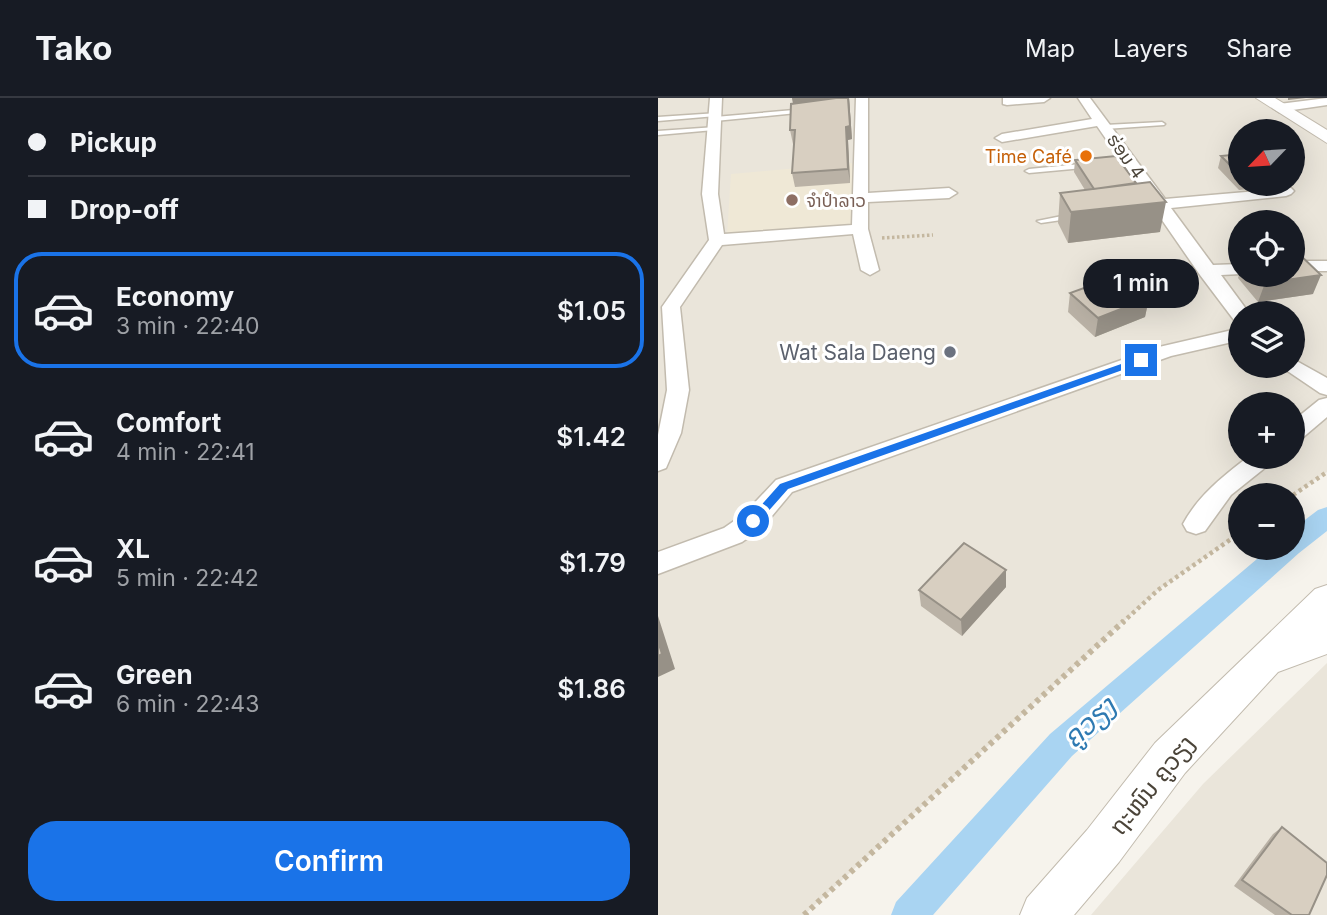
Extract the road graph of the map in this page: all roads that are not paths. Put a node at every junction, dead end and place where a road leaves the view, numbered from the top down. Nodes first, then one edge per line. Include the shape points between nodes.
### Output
1 (862, 98) edge
2 (1044, 98) edge
3 (1084, 98) edge
4 (1264, 98) edge
5 (1007, 101) dead end
6 (1327, 101) edge
7 (1279, 108) junction
8 (810, 111) edge
9 (715, 115) edge
10 (658, 118) edge
11 (1103, 124) junction
12 (1162, 124) dead end
13 (658, 133) edge
14 (1002, 138) dead end
15 (1327, 138) edge
16 (1104, 164) edge
17 (1029, 171) dead end
18 (949, 193) dead end
19 (1239, 196) edge
20 (860, 198) junction
21 (1154, 205) junction
22 (1081, 215) edge
23 (1041, 221) dead end
24 (862, 234) junction
25 (717, 240) junction
26 (1305, 266) edge
27 (1327, 266) edge
28 (870, 270) dead end
29 (1228, 270) edge
30 (1206, 271) junction
31 (1229, 301) edge
32 (665, 302) edge
33 (1228, 337) edge
34 (1305, 373) edge
35 (1327, 388) edge
36 (1327, 405) edge
37 (1305, 422) edge
38 (658, 462) edge
39 (1248, 469) edge
40 (1196, 524) dead end
41 (658, 563) edge
42 (1327, 600) edge
43 (1327, 638) edge
44 (1265, 660) junction
45 (1044, 915) edge

1 - 20 street
2 - 5 street
3 - 11 street, ຮ່ອມ 4
4 - 7 street
6 - 7 street
7 - 15 street
8 - 9 lane
9 - 10 lane
9 - 13 lane
9 - 25 street via 710,194
11 - 12 lane
11 - 14 street
11 - 21 street, ຮ່ອມ 4
16 - 17 lane
18 - 20 street
19 - 21 street
20 - 24 street
21 - 30 street, ຮ່ອມ 4
22 - 23 lane
24 - 25 street
24 - 28 street
25 - 32 street
26 - 27 street
29 - 30 street
30 - 31 street, ຮ່ອມ 4
32 - 38 street via 678,390 670,433
33 - 41 street via 1154,356 784,486 753,521 733,535
34 - 35 street
36 - 37 street
39 - 40 street via 1223,489
42 - 44 street, ຖະໜົນ ຄູວຽງ
43 - 44 street, ຖະໜົນ ຄູວຽງ
44 - 45 street, ຖະໜົນ ຄູວຽງ via 1170,758

